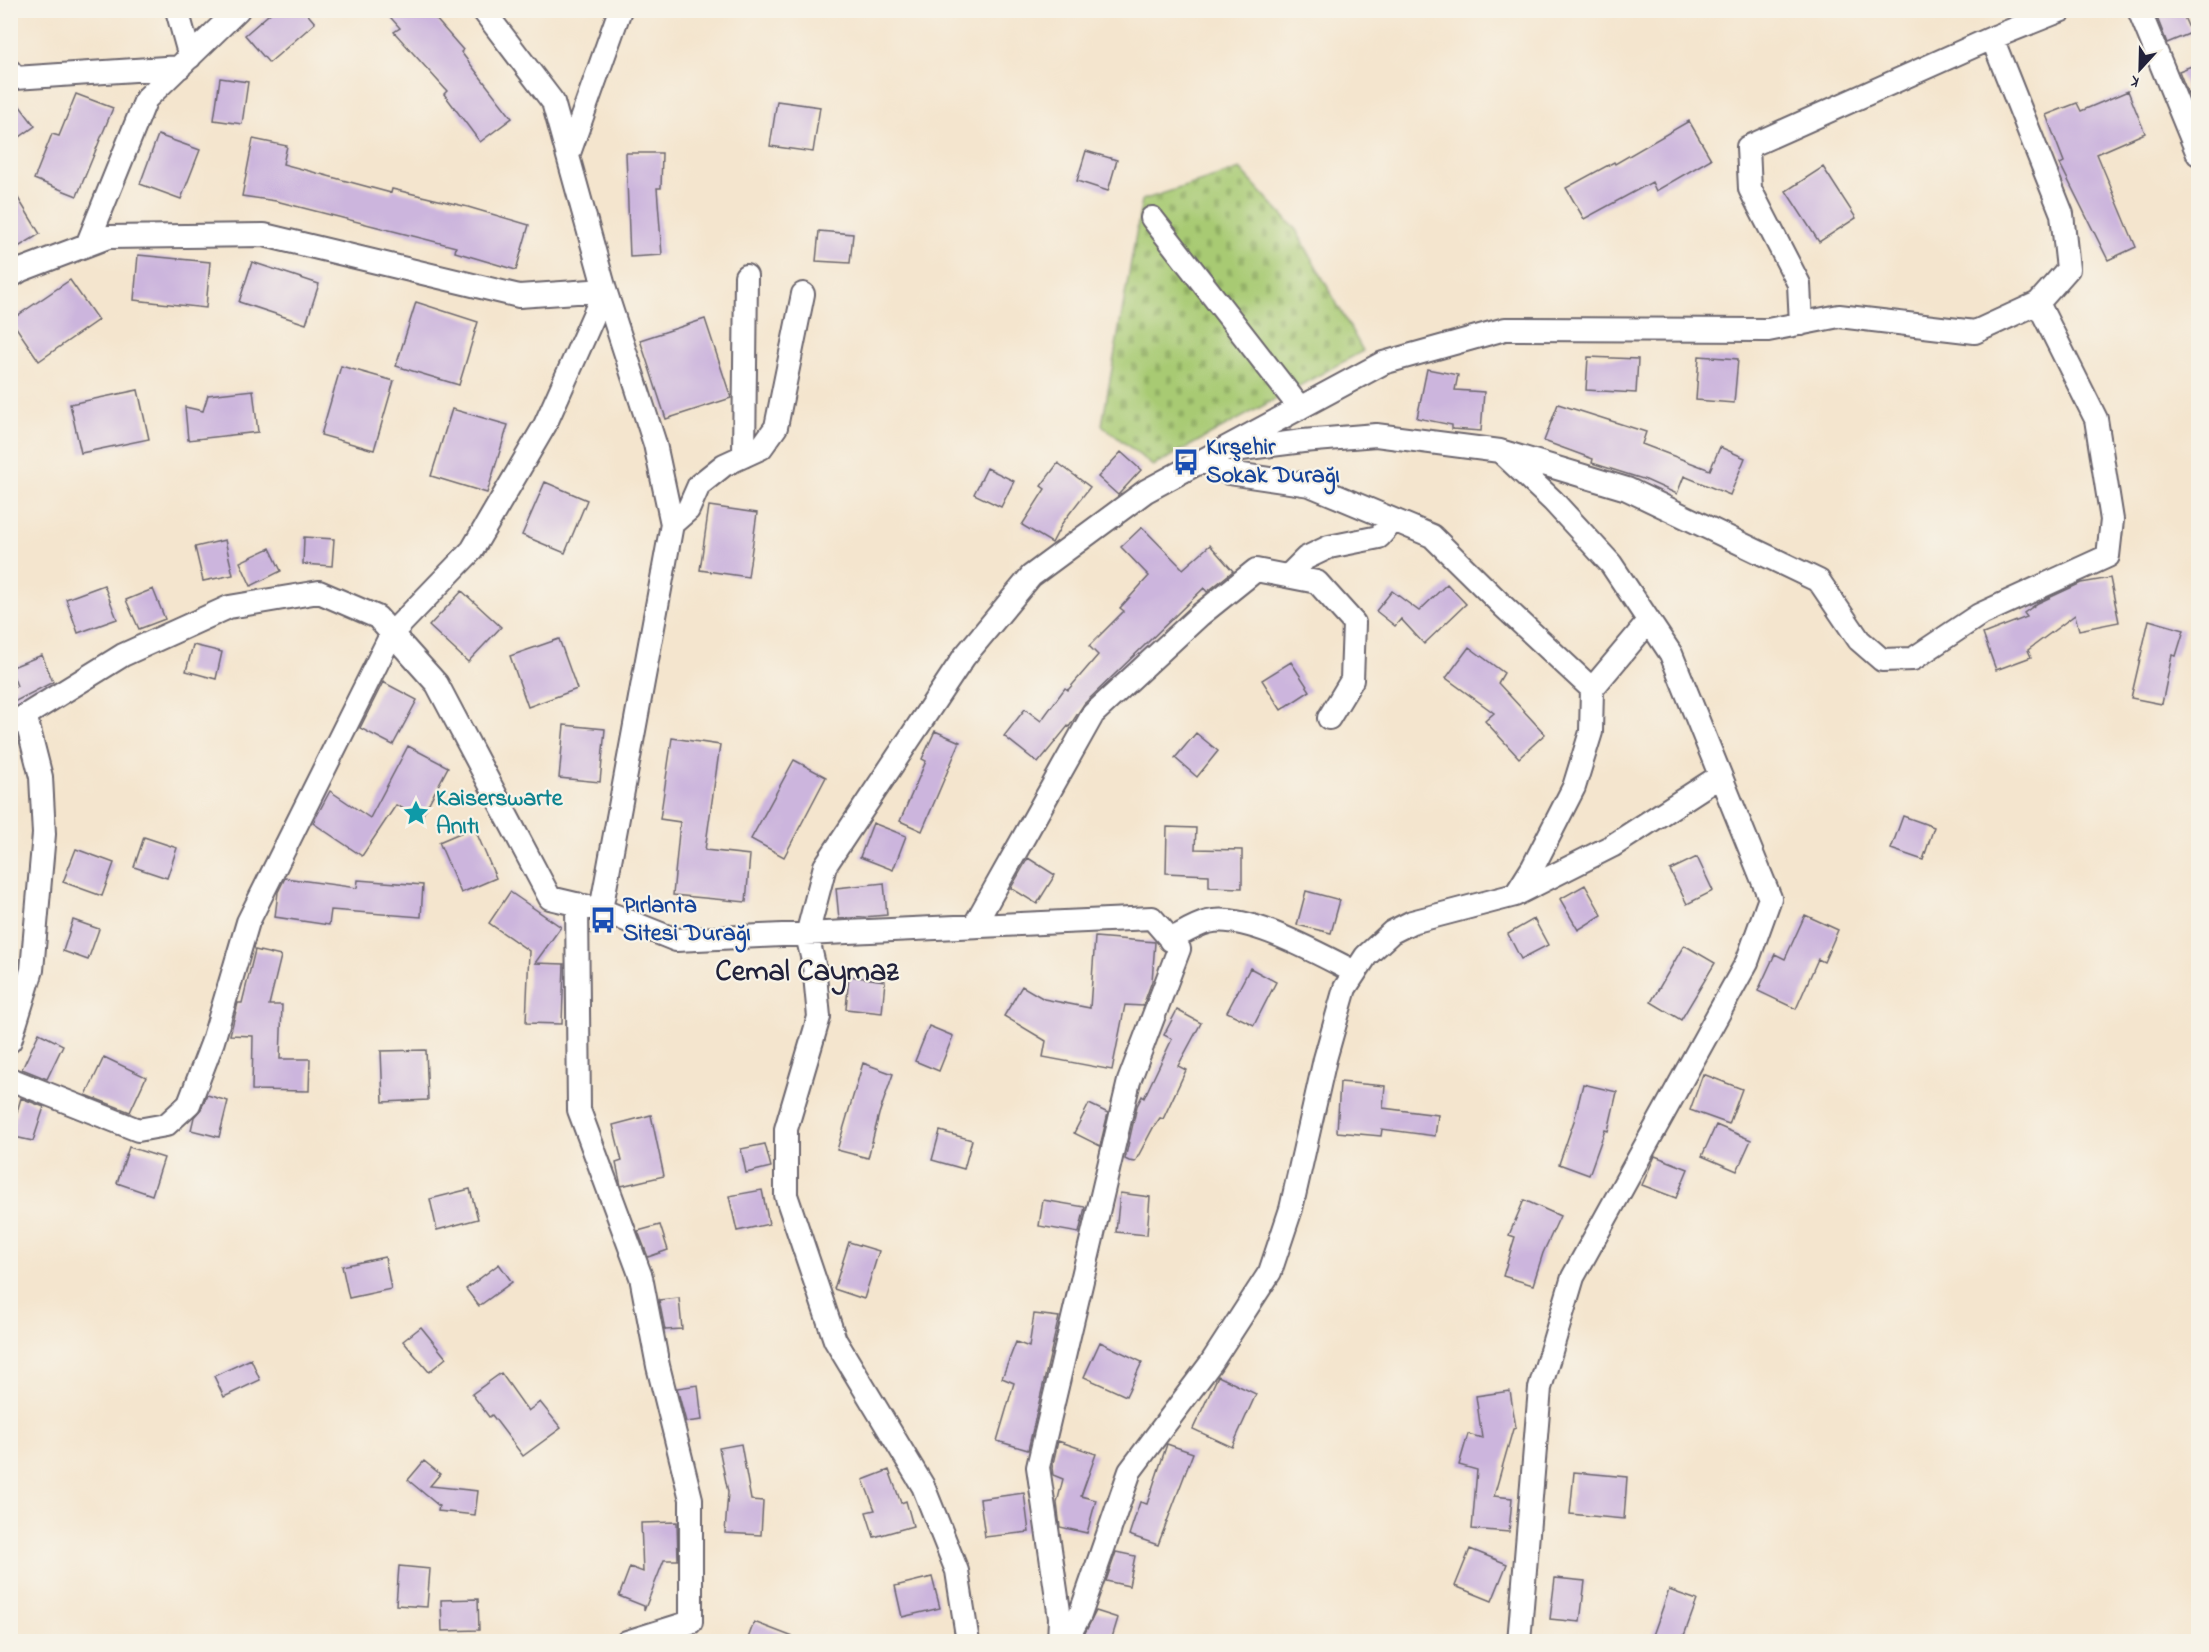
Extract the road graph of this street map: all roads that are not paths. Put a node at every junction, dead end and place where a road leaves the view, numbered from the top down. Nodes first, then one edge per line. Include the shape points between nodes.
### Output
1 (177, 10) edge
2 (238, 10) edge
3 (483, 10) edge
4 (620, 10) edge
5 (2062, 10) edge
6 (2139, 10) edge
7 (1992, 38) junction
8 (185, 62) junction
9 (10, 71) edge
10 (2199, 154) edge
11 (568, 156) junction
12 (1152, 218) dead end
13 (87, 245) junction
14 (746, 276) dead end
15 (10, 277) edge
16 (605, 290) junction
17 (803, 294) dead end
18 (2038, 303) junction
19 (1801, 324) junction
20 (1300, 408) junction
21 (1500, 451) junction
22 (744, 456) junction
23 (1210, 457) junction
24 (1393, 521) junction
25 (672, 524) junction
26 (1288, 576) junction
27 (1649, 621) junction
28 (392, 633) junction
29 (1592, 689) junction
30 (1329, 718) dead end
31 (18, 722) edge
32 (1720, 776) junction
33 (1515, 896) junction
34 (577, 904) junction
35 (601, 910) junction
36 (974, 926) junction
37 (807, 935) junction
38 (1170, 939) junction
39 (1355, 972) junction
40 (10, 1041) edge
41 (10, 1079) edge
42 (627, 1641) edge
43 (968, 1641) edge
44 (1060, 1641) edge
45 (1519, 1641) edge

1 - 8 street
2 - 8 street
3 - 11 street via 553,102
4 - 11 street
5 - 7 street
6 - 10 street
7 - 18 street via 2062,214 2067,269
7 - 19 street via 1748,147 1750,189 1799,284
8 - 9 street via 15,78
8 - 13 street via 147,99
11 - 16 street
12 - 20 street
13 - 15 street
13 - 16 street via 108,237 264,235 519,296
14 - 22 street
16 - 25 street via 655,444
16 - 28 street via 545,425 472,550
17 - 22 street via 776,427 761,448
18 - 19 street via 1976,332 1839,316
18 - 21 street via 2096,419 2112,520 2109,556 1979,615 1913,658 1882,660 1859,640 1819,581 1761,551 1628,489
19 - 20 street via 1768,330 1505,329 1383,363
20 - 23 street
21 - 23 street via 1376,435 1302,441
21 - 27 street via 1611,564
22 - 25 street via 724,465 699,485 688,510
23 - 24 street via 1229,473 1310,485
23 - 37 street via 1146,491 1031,576 964,657 825,866
24 - 26 street via 1379,537 1329,547 1306,558
24 - 29 street via 1432,536
25 - 35 street
26 - 30 street via 1317,582 1353,623 1352,680
26 - 36 street via 1256,570 1200,615 1093,714
27 - 29 street
27 - 32 street via 1671,654
28 - 31 street via 377,617 319,592 230,607 123,656
28 - 34 street via 437,684 550,898
28 - 41 street via 248,922 213,1041 189,1104 166,1125 138,1130
29 - 33 street via 1591,732 1574,787
31 - 40 street via 42,777 44,834 32,970
32 - 33 street via 1611,846
32 - 45 street via 1770,898 1747,962 1573,1277 1540,1388
33 - 39 street via 1412,922 1392,932
34 - 35 street
34 - 42 street via 579,1110 641,1277 691,1499 691,1622
35 - 37 street via 676,940
36 - 37 street
36 - 38 street via 1152,918
37 - 43 street via 819,1017 786,1129 786,1195 835,1340 927,1497 957,1571
38 - 39 street via 1207,922 1224,920 1272,932
38 - 44 street via 1179,949 1129,1081 1038,1467
39 - 44 street via 1345,988 1291,1209 1270,1272 1211,1363 1130,1471 1080,1615 1069,1635

